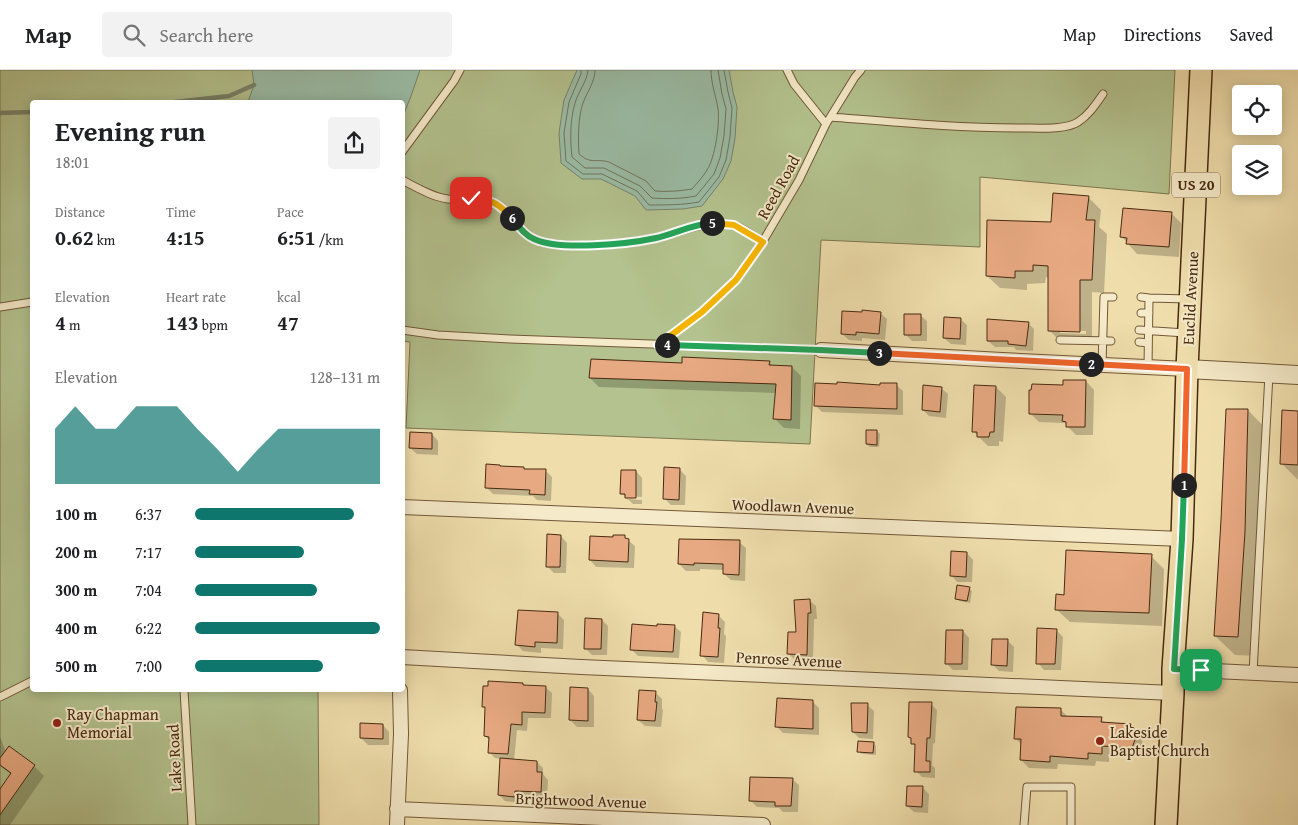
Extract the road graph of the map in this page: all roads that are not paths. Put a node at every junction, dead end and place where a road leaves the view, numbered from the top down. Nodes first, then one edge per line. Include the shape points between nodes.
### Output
1 (460, 70) edge
2 (787, 70) edge
3 (861, 70) edge
4 (1201, 70) edge
5 (1103, 94) dead end
6 (829, 120) junction
7 (405, 148) edge
8 (405, 182) edge
9 (763, 242) junction
10 (1113, 297) dead end
11 (1190, 299) junction
12 (30, 302) edge
13 (0, 307) edge
14 (1103, 311) junction
15 (1112, 311) dead end
16 (1103, 328) junction
17 (1111, 329) dead end
18 (405, 330) edge
19 (1139, 330) dead end
20 (1148, 331) junction
21 (1189, 333) junction
22 (1060, 340) dead end
23 (1102, 341) junction
24 (1111, 341) dead end
25 (1139, 342) dead end
26 (1148, 343) junction
27 (658, 345) junction
28 (820, 350) joint
29 (1102, 365) junction
30 (1148, 367) junction
31 (1187, 369) junction
32 (1269, 374) junction
33 (1298, 376) edge
34 (405, 507) edge
35 (1182, 539) junction
36 (405, 657) edge
37 (1174, 669) junction
38 (1253, 673) junction
39 (1298, 675) edge
40 (30, 682) edge
41 (184, 692) edge
42 (400, 692) edge
43 (1173, 693) junction
44 (0, 697) edge
45 (397, 810) junction
46 (192, 825) edge
47 (397, 825) edge
48 (763, 825) edge
49 (1024, 825) edge
50 (1071, 825) edge
51 (1166, 825) edge

1 - 7 lane
2 - 6 lane via 794,84
3 - 6 lane, Reed Road
4 - 11 main road, Euclid Avenue / US 20
5 - 6 lane via 1093,109 1077,123 1054,128
6 - 9 lane, Reed Road
8 - 9 lane via 447,199 471,198 495,203 532,239 545,243 632,242 709,223 734,225
9 - 27 lane, Reed Road via 736,280 702,312
10 - 14 lane via 1104,297
11 - 20 lane via 1145,298
11 - 21 main road, Euclid Avenue / US 20
12 - 13 lane
14 - 15 lane
14 - 16 lane
16 - 17 lane
16 - 23 lane
18 - 27 lane via 510,340
19 - 20 lane
20 - 21 lane
20 - 26 lane
21 - 31 main road, Euclid Avenue / US 20
22 - 23 lane
23 - 24 lane
23 - 29 lane
25 - 26 lane
26 - 30 lane
27 - 28 lane
28 - 29 street
29 - 30 street
30 - 31 street
31 - 32 street
31 - 35 main road, Euclid Avenue / US 20
32 - 33 street
32 - 38 lane
34 - 35 street, Woodlawn Avenue
35 - 37 main road, Euclid Avenue / US 20
36 - 43 street, Penrose Avenue
37 - 38 street
37 - 43 main road, Euclid Avenue / US 20
38 - 39 street
40 - 44 lane
41 - 46 lane, Lake Road
42 - 45 street
43 - 51 main road, Euclid Avenue / US 20
45 - 47 street
45 - 48 street, Brightwood Avenue
49 - 50 lane via 1027,787 1071,787

